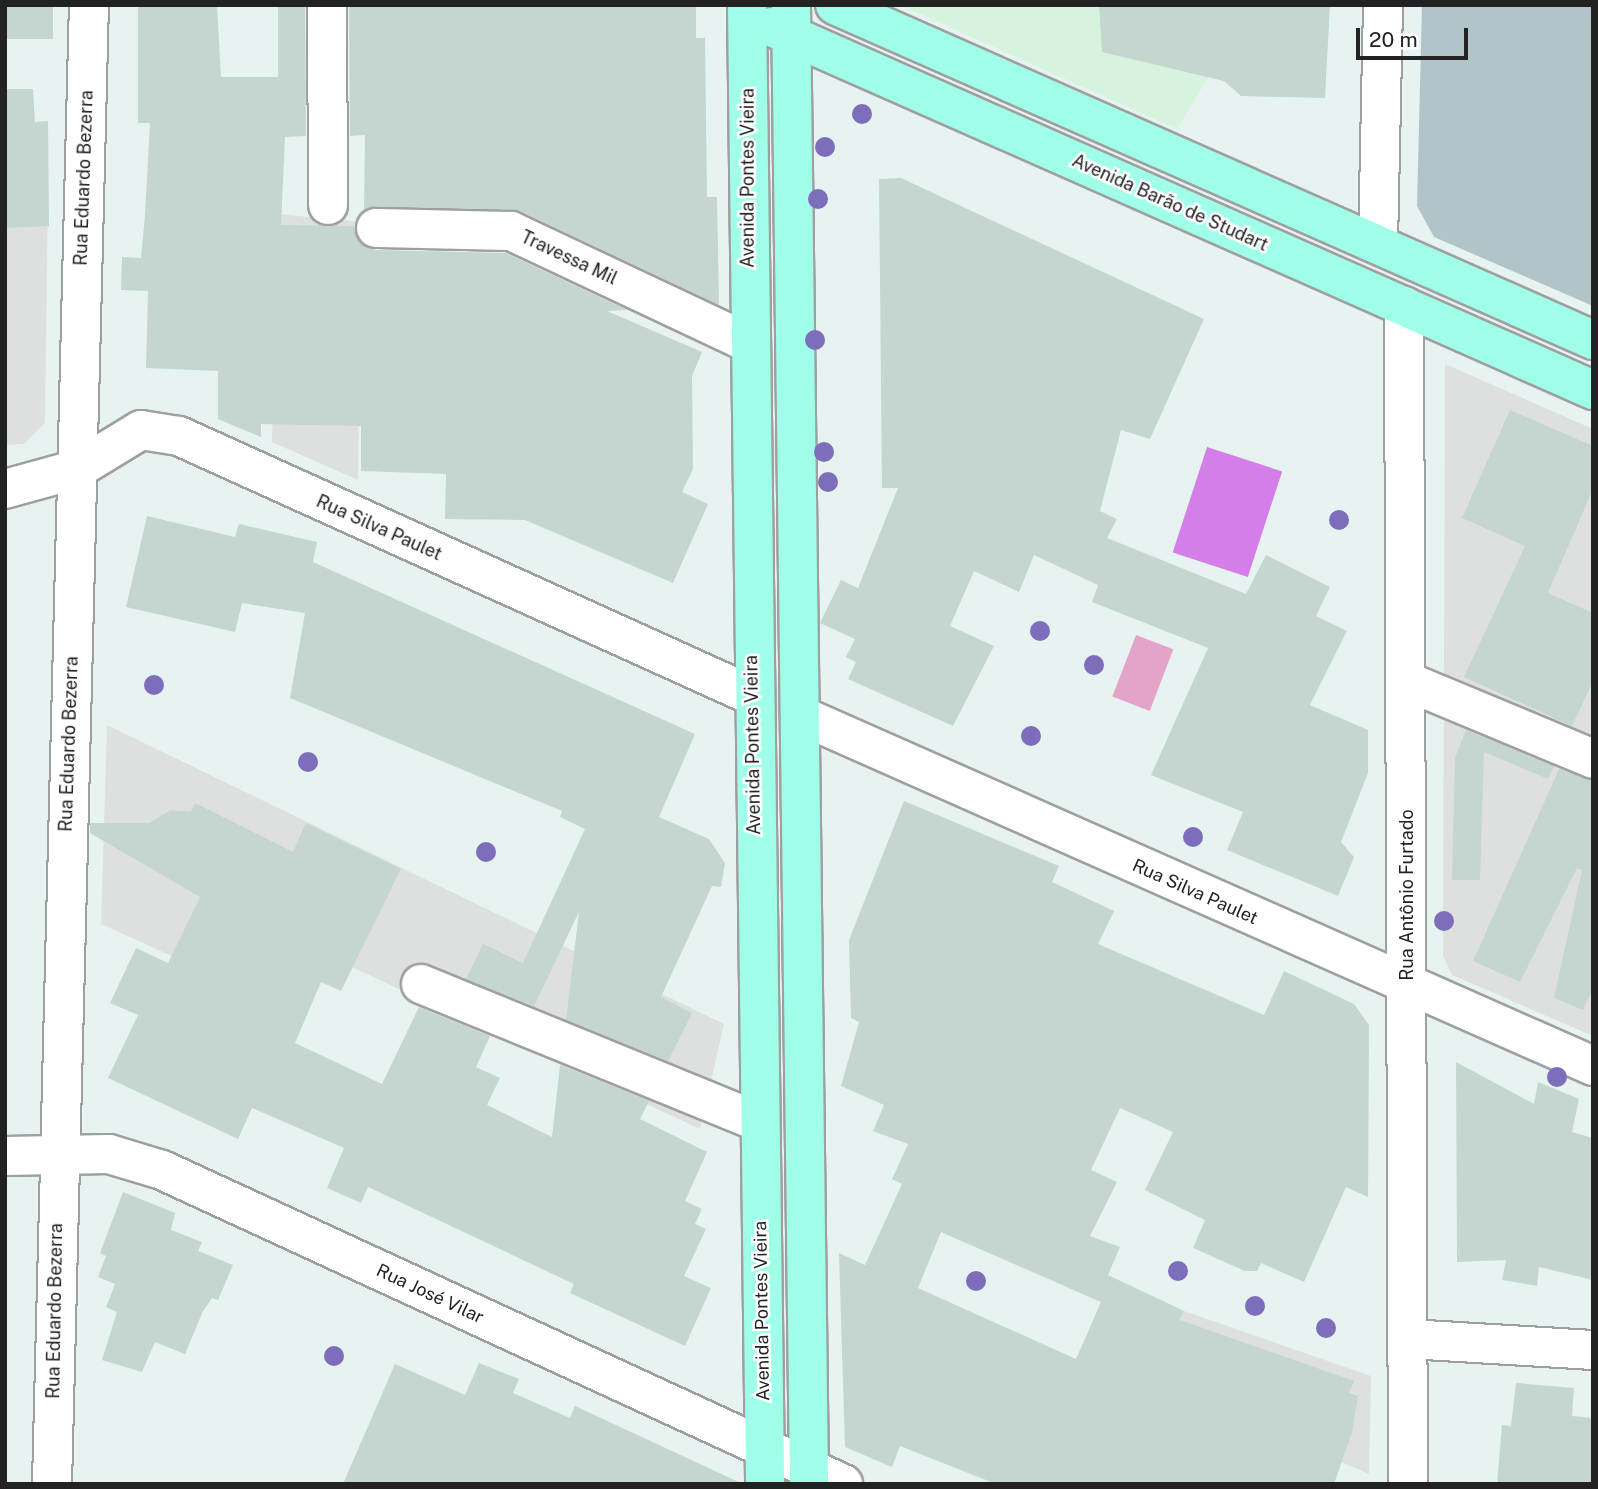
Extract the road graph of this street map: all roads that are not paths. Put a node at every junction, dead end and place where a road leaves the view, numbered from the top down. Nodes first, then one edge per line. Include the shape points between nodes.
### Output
1 (89, 5) edge
2 (327, 5) edge
3 (835, 5) edge
4 (1383, 5) edge
5 (747, 11) edge
6 (791, 20) edge
7 (328, 205) dead end
8 (376, 228) dead end
9 (1378, 244) junction
10 (1404, 306) junction
11 (1593, 340) edge
12 (749, 343) junction
13 (1593, 390) edge
14 (77, 469) junction
15 (5, 489) edge
16 (1406, 681) junction
17 (751, 695) junction
18 (800, 715) junction
19 (1593, 759) edge
20 (421, 984) dead end
21 (1408, 986) junction
22 (1593, 1066) edge
23 (759, 1122) junction
24 (57, 1153) junction
25 (5, 1156) edge
26 (1408, 1339) junction
27 (1593, 1350) edge
28 (765, 1466) edge
29 (809, 1476) edge
30 (52, 1484) edge
31 (843, 1484) edge
32 (1408, 1484) edge

1 - 14 street, Rua Eduardo Bezerra
2 - 7 street
3 - 9 main road
4 - 9 street
5 - 6 main road, Avenida Barão de Studart
5 - 12 main road, Avenida Pontes Vieira
6 - 10 main road, Avenida Barão de Studart
6 - 18 main road
8 - 12 street, Travessa Mil via 511,231
9 - 11 main road
10 - 13 main road, Avenida Barão de Studart
10 - 16 street, Rua Antônio Furtado
12 - 17 main road, Avenida Pontes Vieira
14 - 15 street, Rua Silva Paulet
14 - 17 street, Rua Silva Paulet via 141,430 179,436
14 - 24 street, Rua Eduardo Bezerra
16 - 19 street
16 - 21 street, Rua Antônio Furtado
17 - 23 main road, Avenida Pontes Vieira
18 - 21 street, Rua Silva Paulet
18 - 29 main road
20 - 23 street
21 - 22 street, Rua Silva Paulet
21 - 26 street, Rua Antônio Furtado
23 - 28 main road, Avenida Pontes Vieira
24 - 25 street, Rua José Vilar
24 - 28 street, Rua José Vilar via 109,1154 162,1170
24 - 30 street, Rua Eduardo Bezerra
26 - 27 street
26 - 32 street, Rua Antônio Furtado
28 - 29 street, Rua José Vilar
29 - 31 street, Rua José Vilar

